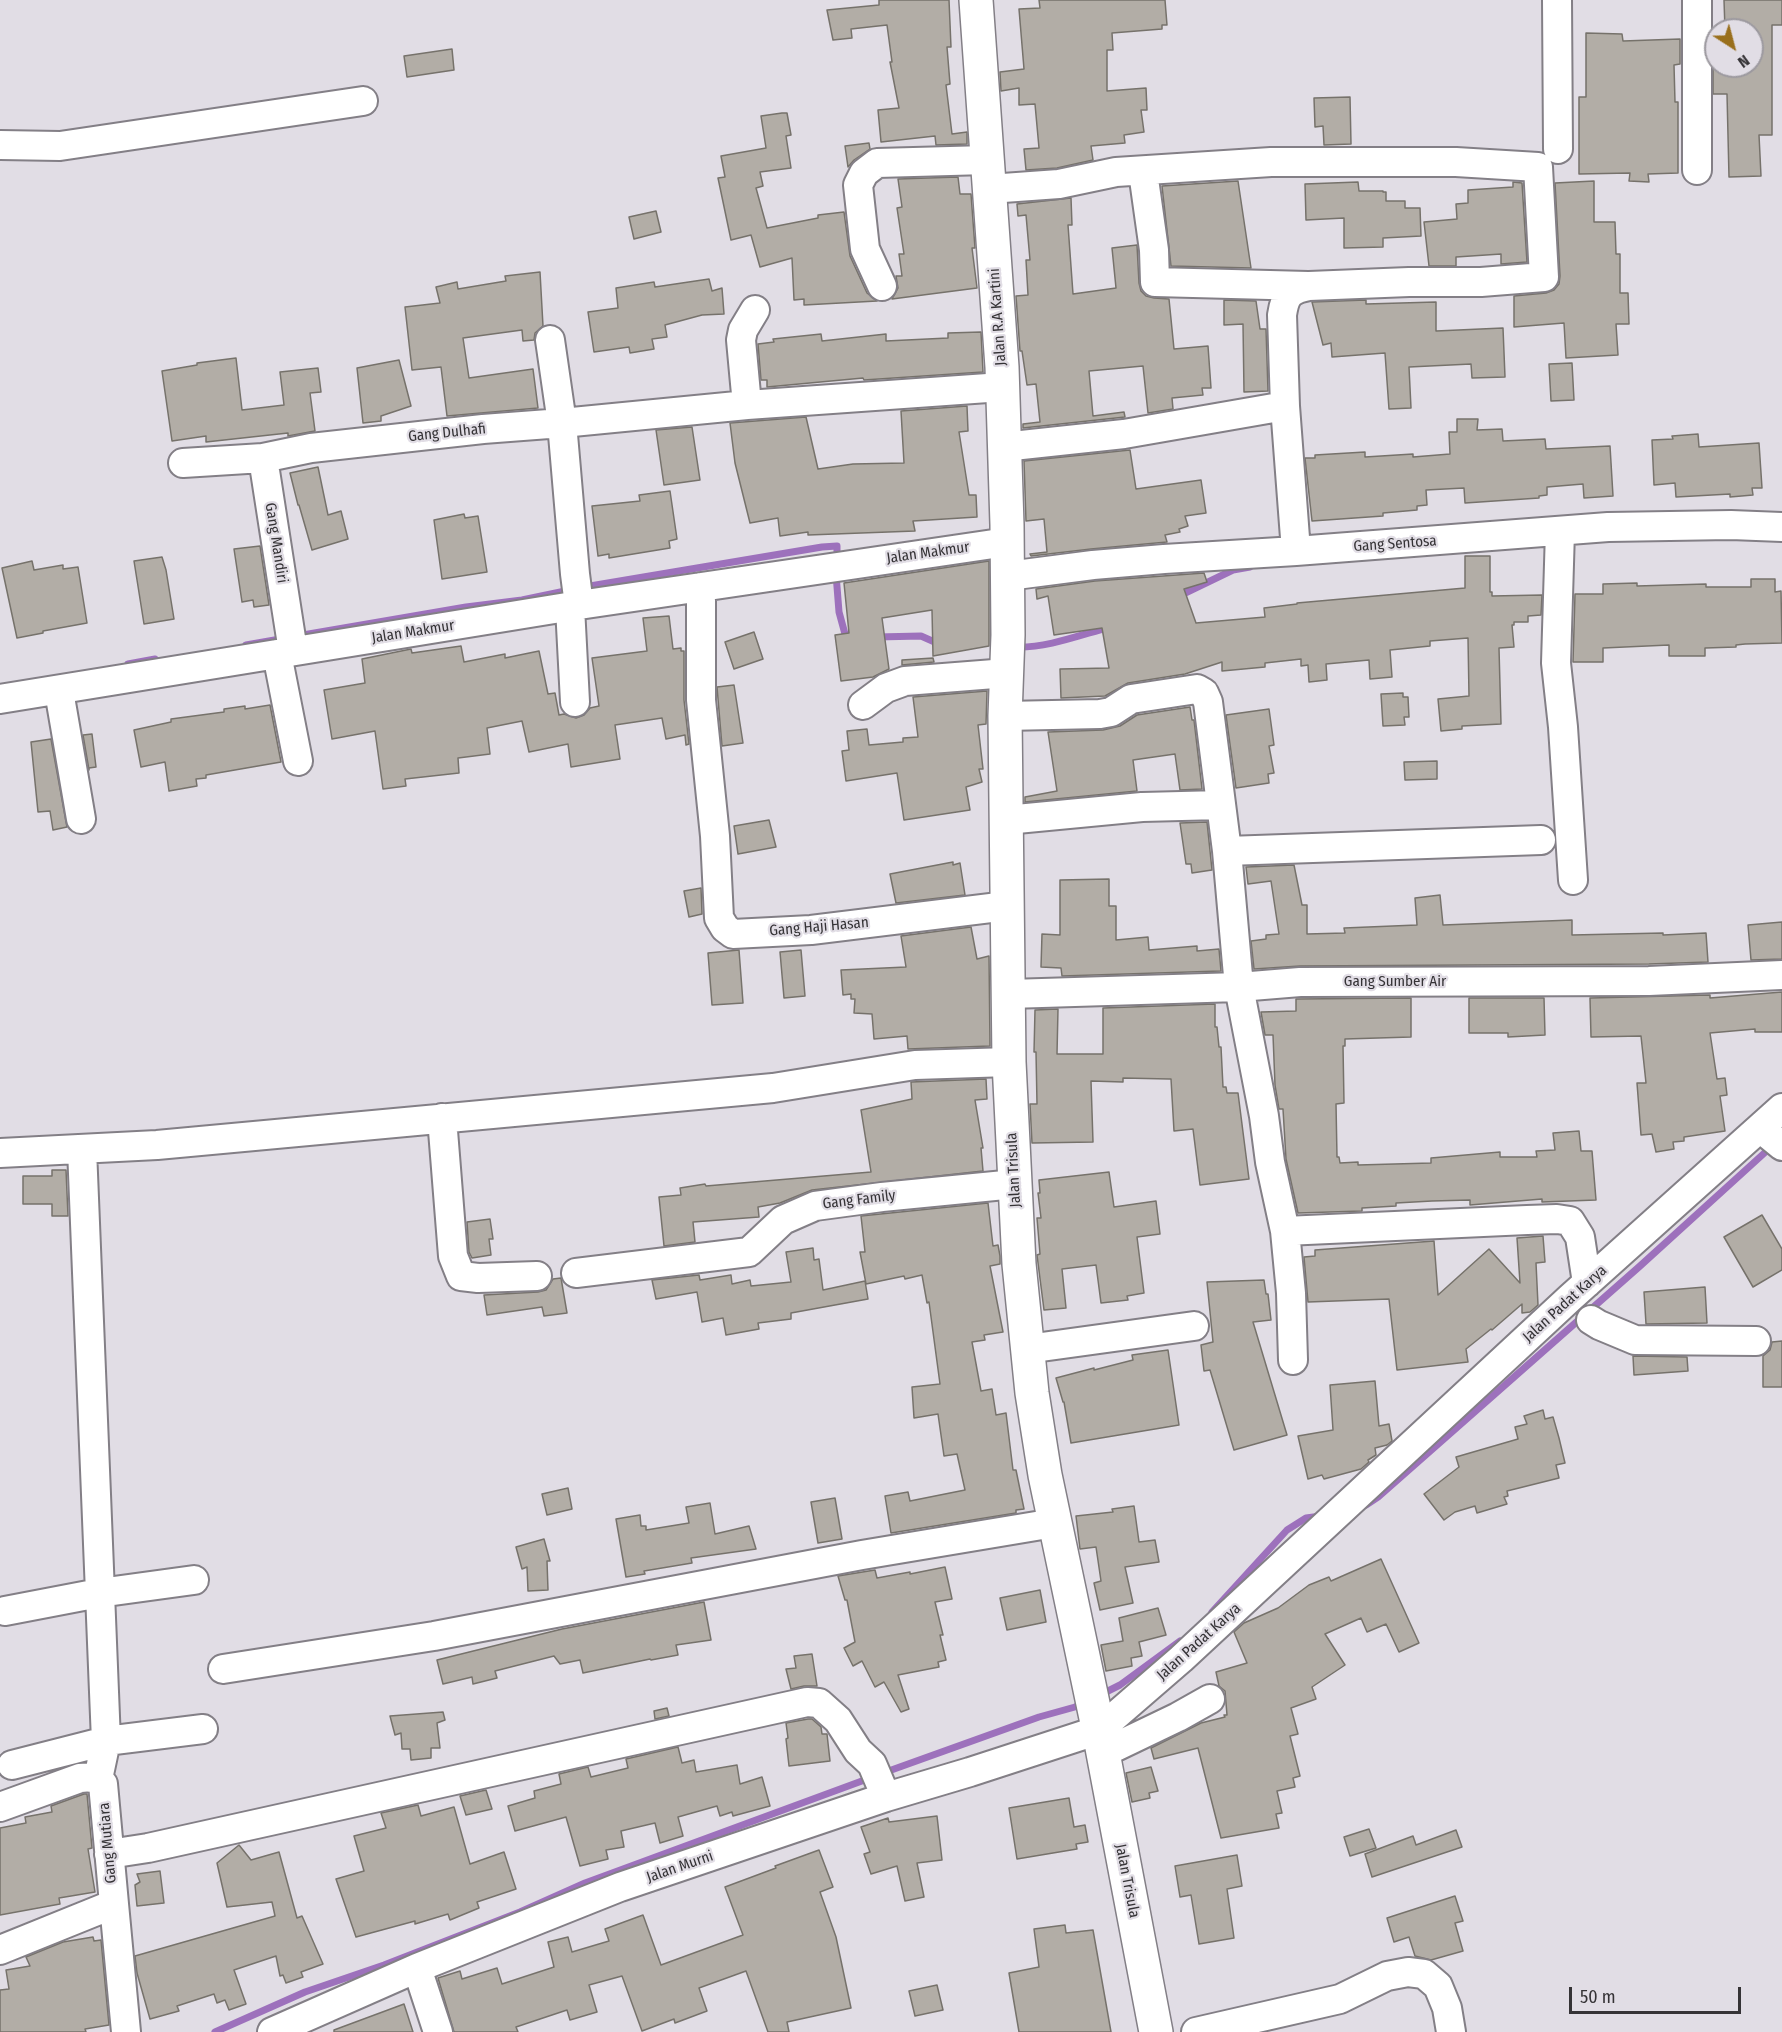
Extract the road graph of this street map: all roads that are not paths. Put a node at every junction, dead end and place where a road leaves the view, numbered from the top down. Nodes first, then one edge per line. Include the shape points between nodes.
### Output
1 (976, 0) edge
2 (1557, 0) edge
3 (1697, 0) edge
4 (363, 101) dead end
5 (0, 145) edge
6 (1558, 149) dead end
7 (1697, 170) dead end
8 (1143, 172) junction
9 (988, 175) junction
10 (882, 286) dead end
11 (1309, 286) junction
12 (755, 310) dead end
13 (550, 340) dead end
14 (1002, 387) junction
15 (747, 405) junction
16 (1285, 406) junction
17 (562, 423) junction
18 (1003, 447) junction
19 (263, 458) junction
20 (183, 463) dead end
21 (1782, 527) edge
22 (1560, 538) junction
23 (1008, 542) junction
24 (1296, 551) junction
25 (1008, 576) junction
26 (701, 587) junction
27 (576, 594) junction
28 (288, 643) junction
29 (1007, 655) junction
30 (59, 691) junction
31 (0, 699) edge
32 (575, 702) dead end
33 (863, 705) dead end
34 (1005, 716) junction
35 (298, 761) dead end
36 (1221, 805) junction
37 (81, 819) dead end
38 (1006, 820) junction
39 (1541, 840) dead end
40 (1227, 851) junction
41 (1573, 880) dead end
42 (1007, 906) junction
43 (1782, 975) edge
44 (1239, 987) junction
45 (1009, 994) junction
46 (1009, 1062) junction
47 (1782, 1108) edge
48 (442, 1118) junction
49 (1770, 1136) edge
50 (82, 1149) junction
51 (0, 1152) edge
52 (1015, 1184) junction
53 (1286, 1231) junction
54 (576, 1273) dead end
55 (537, 1276) dead end
56 (1587, 1283) junction
57 (1591, 1320) dead end
58 (1194, 1326) dead end
59 (1756, 1341) dead end
60 (1027, 1348) junction
61 (1293, 1360) dead end
62 (1054, 1523) junction
63 (194, 1580) dead end
64 (99, 1593) junction
65 (5, 1611) dead end
66 (222, 1669) dead end
67 (1210, 1699) dead end
68 (1096, 1717) junction
69 (203, 1729) dead end
70 (106, 1741) junction
71 (12, 1765) dead end
72 (98, 1779) junction
73 (880, 1782) junction
74 (0, 1807) edge
75 (109, 1854) junction
76 (114, 1904) junction
77 (0, 1950) edge
78 (417, 1968) junction
79 (126, 2032) edge
80 (272, 2032) edge
81 (438, 2032) edge
82 (1156, 2032) edge
83 (1196, 2032) edge
84 (1451, 2032) edge

1 - 9 street, Jalan R.A Kartini
2 - 6 street
3 - 7 street
4 - 5 street via 60,146
8 - 9 street via 1116,172 1059,184
8 - 11 street via 1155,282
8 - 11 street via 1271,162 1456,162 1538,167 1544,277
9 - 10 street via 877,162 864,173 858,185 865,249
9 - 14 street, Jalan R.A Kartini
11 - 16 street via 1289,293 1284,301
12 - 15 street via 741,340
13 - 17 street
14 - 15 street, Gang Dulhafi
14 - 18 street, Jalan R.A Kartini
15 - 17 street, Gang Dulhafi
16 - 18 street via 1124,434
16 - 24 street
17 - 19 street, Gang Dulhafi via 311,448
17 - 27 street
18 - 23 street, Jalan R.A Kartini
19 - 20 street, Gang Dulhafi
19 - 28 street, Gang Mandiri
21 - 22 street, Gang Sentosa via 1608,527
22 - 24 street, Gang Sentosa
22 - 41 street via 1556,663
23 - 25 street, Jalan R.A Kartini
23 - 26 street, Jalan Makmur
24 - 25 street, Gang Sentosa via 1164,558
25 - 29 street, Jalan R.A Kartini
26 - 27 street, Jalan Makmur
26 - 42 street, Gang Haji Hasan via 701,700 719,918 725,928 733,934 811,930
27 - 28 street, Jalan Makmur
27 - 32 street
28 - 30 street, Jalan Makmur
28 - 35 street, Gang Mandiri
29 - 33 street via 905,681 886,688
29 - 34 street, Jalan Trisula
30 - 31 street, Jalan Makmur
30 - 37 street
34 - 36 street via 1100,714 1131,699 1197,689 1208,702
34 - 38 street, Jalan Trisula
36 - 38 street via 1142,807
36 - 40 street
38 - 42 street, Jalan Trisula
39 - 40 street
40 - 44 street
42 - 45 street, Jalan Trisula
43 - 44 street, Gang Sumber Air via 1650,981 1300,982
44 - 45 street, Gang Sumber Air
44 - 53 street
45 - 46 street, Jalan Trisula
46 - 48 street via 915,1065 773,1088
46 - 52 street, Jalan Trisula
47 - 49 street, Jalan Padat Karya
48 - 50 street
48 - 55 street via 453,1256 461,1276
49 - 56 street, Jalan Padat Karya
50 - 51 street
50 - 64 street
52 - 54 street, Gang Family via 815,1206 783,1220 749,1252
52 - 60 street, Jalan Trisula
53 - 56 street via 1570,1221 1580,1237
53 - 61 street
56 - 68 street, Jalan Padat Karya via 1181,1659
57 - 59 street via 1635,1340
58 - 60 street
60 - 62 street, Jalan Trisula
62 - 66 street via 434,1636
62 - 68 street, Jalan Trisula
63 - 64 street
64 - 65 street
64 - 70 street
67 - 68 street, Jalan Murni via 1179,1717
68 - 73 street, Jalan Murni via 970,1772
68 - 82 street, Jalan Trisula
69 - 70 street
70 - 71 street
70 - 72 street
72 - 74 street via 80,1778
72 - 75 street, Gang Mutiara via 103,1784
73 - 75 street via 838,1720 819,1703 807,1702
73 - 78 street, Jalan Murni
75 - 76 street, Gang Mutiara
76 - 77 street, Gang Mutiara
76 - 79 street, Gang Mutiara
78 - 80 street, Jalan Murni
78 - 81 street
83 - 84 street via 1340,2000 1387,1976 1408,1972 1424,1974 1438,1986

